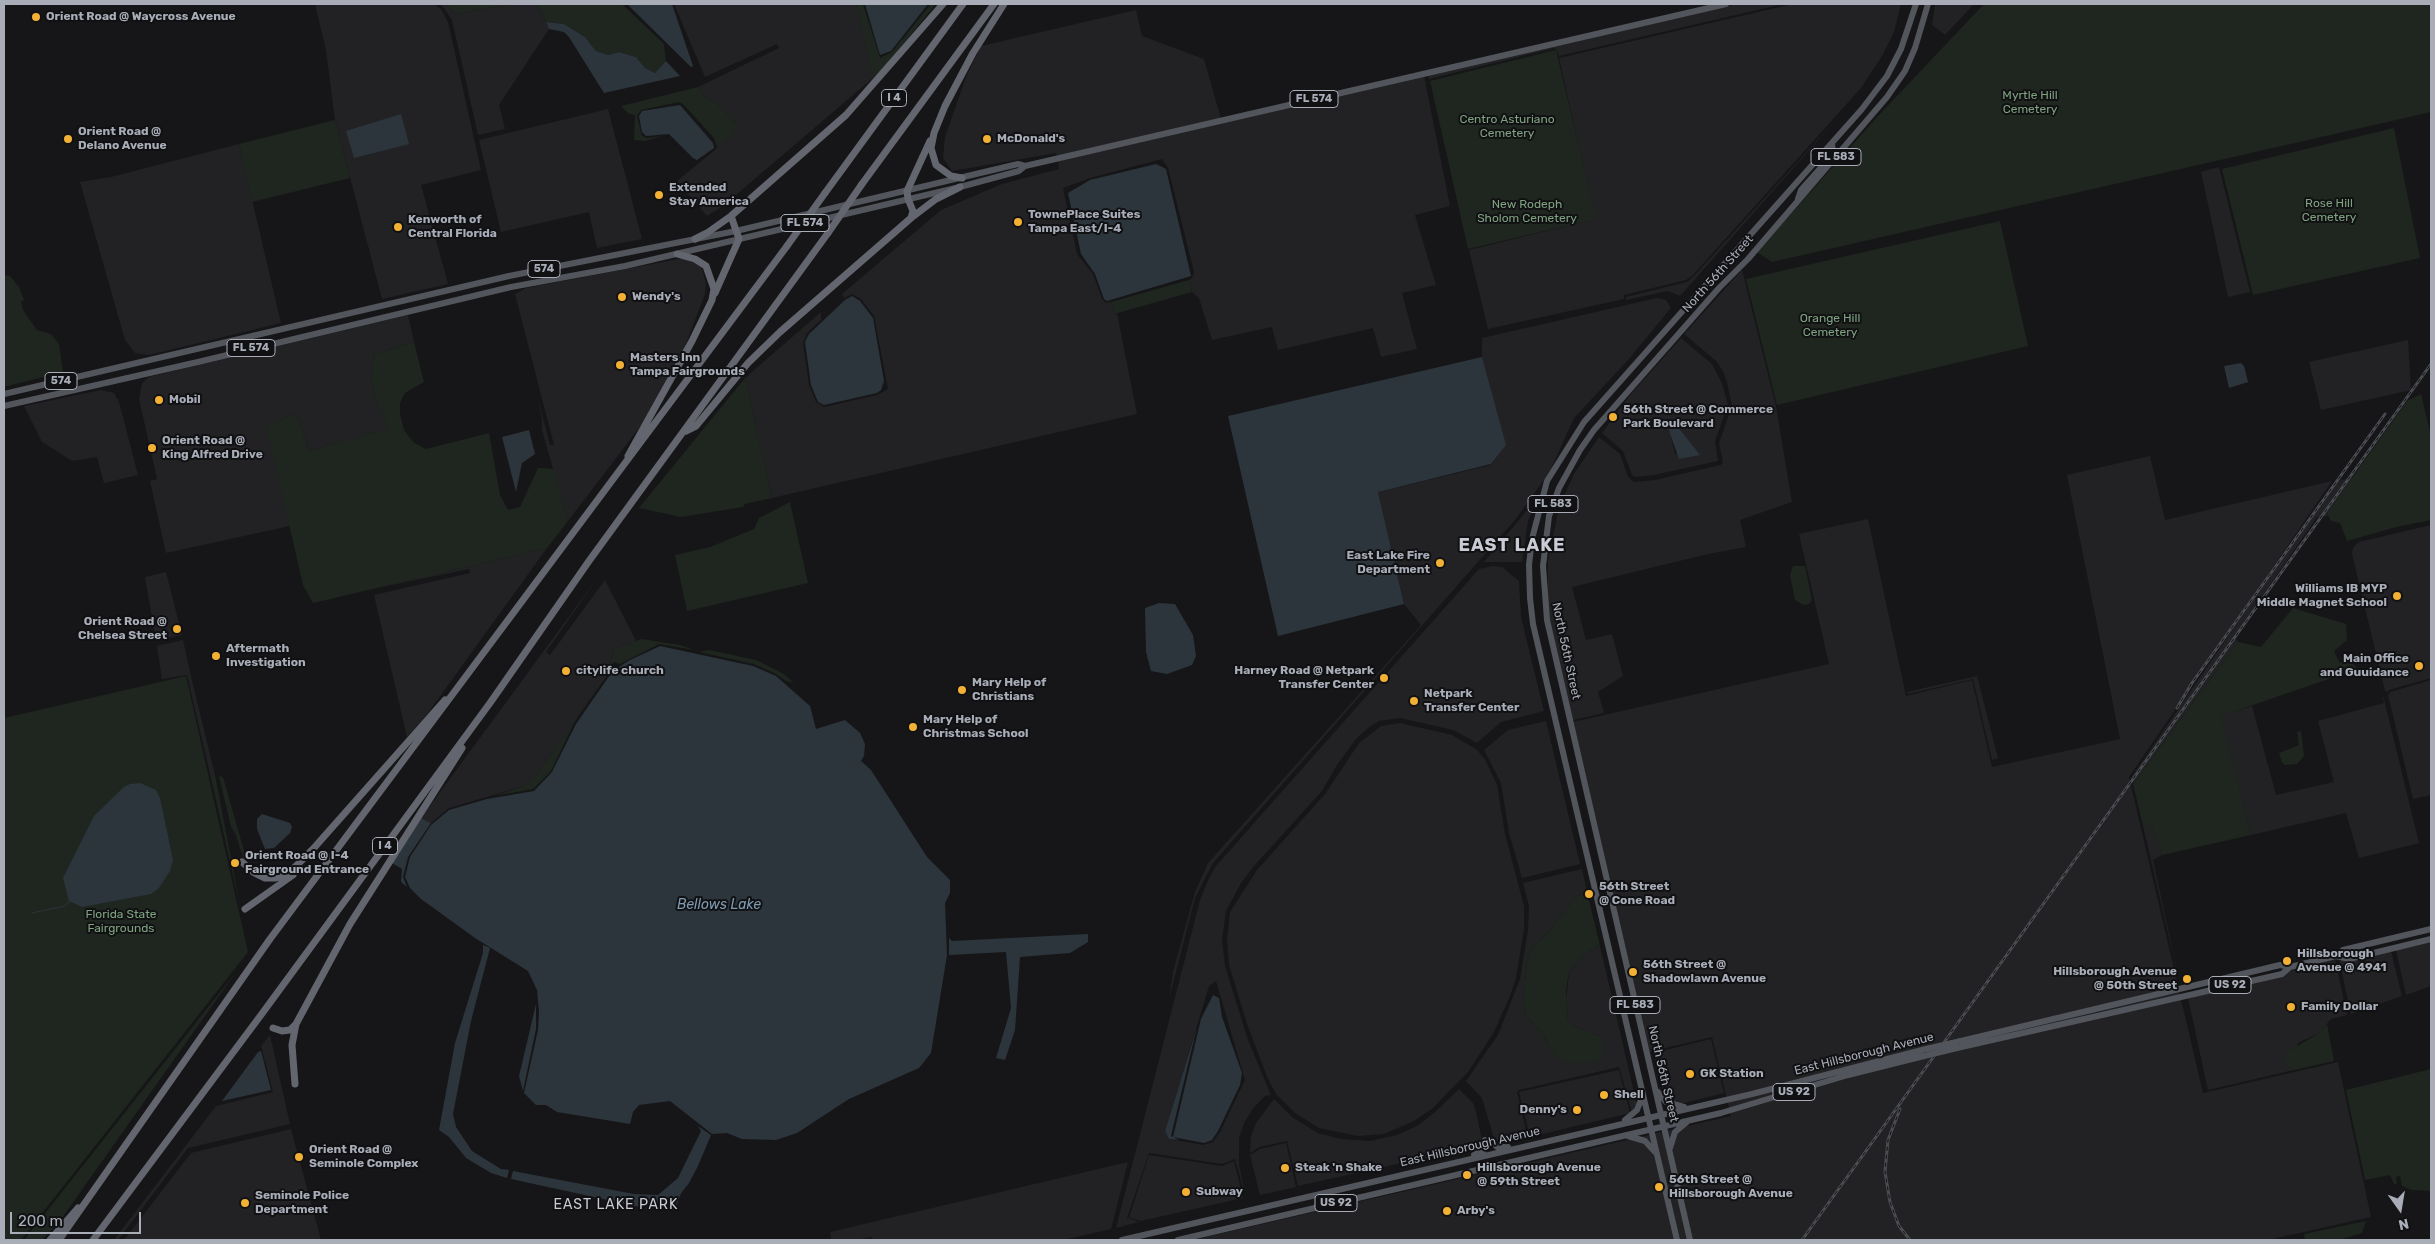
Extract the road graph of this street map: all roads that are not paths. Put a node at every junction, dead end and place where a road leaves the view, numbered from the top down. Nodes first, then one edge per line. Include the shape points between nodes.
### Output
1 (943, 4) edge
2 (963, 4) edge
3 (994, 4) edge
4 (1004, 4) edge
5 (1726, 4) edge
6 (1916, 4) edge
7 (1928, 4) edge
8 (945, 106) junction
9 (1832, 143) junction
10 (1025, 166) junction
11 (962, 178) junction
12 (960, 187) junction
13 (907, 191) junction
14 (908, 199) junction
15 (1798, 201) junction
16 (731, 216) junction
17 (911, 218) junction
18 (736, 231) junction
19 (695, 239) junction
20 (739, 239) junction
21 (677, 254) junction
22 (712, 300) junction
23 (393, 303) junction
24 (406, 312) junction
25 (383, 317) junction
26 (4, 394) edge
27 (4, 406) edge
28 (683, 433) junction
29 (612, 483) junction
30 (456, 690) junction
31 (490, 703) junction
32 (313, 849) junction
33 (242, 862) dead end
34 (245, 909) dead end
35 (2431, 930) edge
36 (2431, 935) edge
37 (2431, 939) edge
38 (2393, 948) junction
39 (2336, 956) junction
40 (2290, 967) junction
41 (296, 1024) junction
42 (273, 1028) dead end
43 (1925, 1053) junction
44 (295, 1084) dead end
45 (1654, 1087) junction
46 (1642, 1092) junction
47 (1688, 1108) junction
48 (1661, 1114) junction
49 (1648, 1117) junction
50 (1690, 1120) junction
51 (1620, 1124) junction
52 (1664, 1126) junction
53 (1651, 1130) junction
54 (1624, 1136) junction
55 (1527, 1146) junction
56 (1670, 1152) junction
57 (1657, 1156) junction
58 (1463, 1161) junction
59 (110, 1169) junction
60 (122, 1201) junction
61 (50, 1240) edge
62 (59, 1240) edge
63 (93, 1240) edge
64 (97, 1240) edge
65 (1122, 1240) edge
66 (1178, 1240) edge
67 (1677, 1240) edge
68 (1690, 1240) edge

1 - 16 highway via 846,116
2 - 29 highway, I 4, bridge
3 - 28 highway, I 4, bridge
4 - 8 highway
5 - 10 main road, FL 574
6 - 9 main road, North 56th Street / FL 583 via 1901,49 1887,76
7 - 15 main road, North 56th Street / FL 583 via 1905,71 1887,97
8 - 11 highway via 934,133 933,159 943,171
8 - 13 highway
9 - 15 main road via 1833,154 1801,190
9 - 46 main road, North 56th Street / FL 583 via 1584,422 1547,481 1532,539 1533,624
10 - 11 main road, 574 via 1018,164
10 - 12 main road, FL 574 via 1019,171
11 - 13 main road, 574
12 - 14 main road, FL 574
12 - 17 highway via 936,199
13 - 14 highway
13 - 18 main road, 574
14 - 17 highway via 914,211
14 - 20 main road, FL 574
15 - 45 main road, North 56th Street / FL 583 via 1594,430 1559,488 1549,516 1542,566 1547,620
16 - 18 highway
16 - 19 highway
17 - 28 highway via 763,348 696,426
18 - 19 main road, 574
18 - 20 highway
19 - 23 main road, 574 via 508,276
20 - 21 main road, FL 574
20 - 22 highway
21 - 22 highway via 706,266 714,289
21 - 24 main road, FL 574
22 - 29 highway
23 - 24 main road
23 - 25 main road
23 - 26 main road, 574
24 - 25 main road, FL 574
25 - 27 main road, FL 574
28 - 31 highway, I 4
29 - 30 highway, I 4
30 - 32 highway via 438,706
30 - 59 highway, I 4 via 249,968
31 - 41 highway via 350,924
31 - 60 highway, I 4
32 - 33 highway via 287,875 276,878 265,878
32 - 34 highway via 292,876
35 - 39 main road, East Hillsborough Avenue / US 92 via 2343,950
36 - 38 main road
37 - 38 main road, East Hillsborough Avenue / US 92
38 - 39 main road, East Hillsborough Avenue / US 92 via 2350,959
39 - 40 main road, East Hillsborough Avenue / US 92
40 - 43 main road, East Hillsborough Avenue / US 92, bridge via 2274,966 1961,1041
40 - 43 main road, East Hillsborough Avenue / US 92, bridge via 2282,974
41 - 42 highway via 290,1030
41 - 44 highway via 292,1045
43 - 47 main road, East Hillsborough Avenue / US 92
43 - 50 main road, East Hillsborough Avenue / US 92
45 - 47 main road via 1666,1102
45 - 48 main road, North 56th Street / FL 583
46 - 49 main road, North 56th Street / FL 583
46 - 51 main road via 1637,1110
47 - 48 main road, East Hillsborough Avenue / US 92
48 - 49 main road, East Hillsborough Avenue / US 92
48 - 52 main road, North 56th Street / FL 583
49 - 51 main road, East Hillsborough Avenue / US 92
49 - 53 main road, North 56th Street / FL 583
50 - 52 main road, East Hillsborough Avenue / US 92
50 - 56 main road via 1672,1138
51 - 55 main road, East Hillsborough Avenue / US 92
52 - 53 main road, East Hillsborough Avenue / US 92
52 - 56 main road, North 56th Street / FL 583
53 - 54 main road, East Hillsborough Avenue / US 92
53 - 57 main road, North 56th Street / FL 583
54 - 57 main road via 1645,1141
54 - 66 main road, East Hillsborough Avenue / US 92
55 - 58 main road, East Hillsborough Avenue / US 92
55 - 58 main road via 1502,1147 1488,1141 1482,1152
56 - 68 main road, North 56th Street / FL 583
57 - 67 main road, North 56th Street / FL 583
58 - 65 main road, East Hillsborough Avenue / US 92
59 - 61 highway
59 - 62 highway, I 4
60 - 63 highway, I 4
60 - 64 highway

